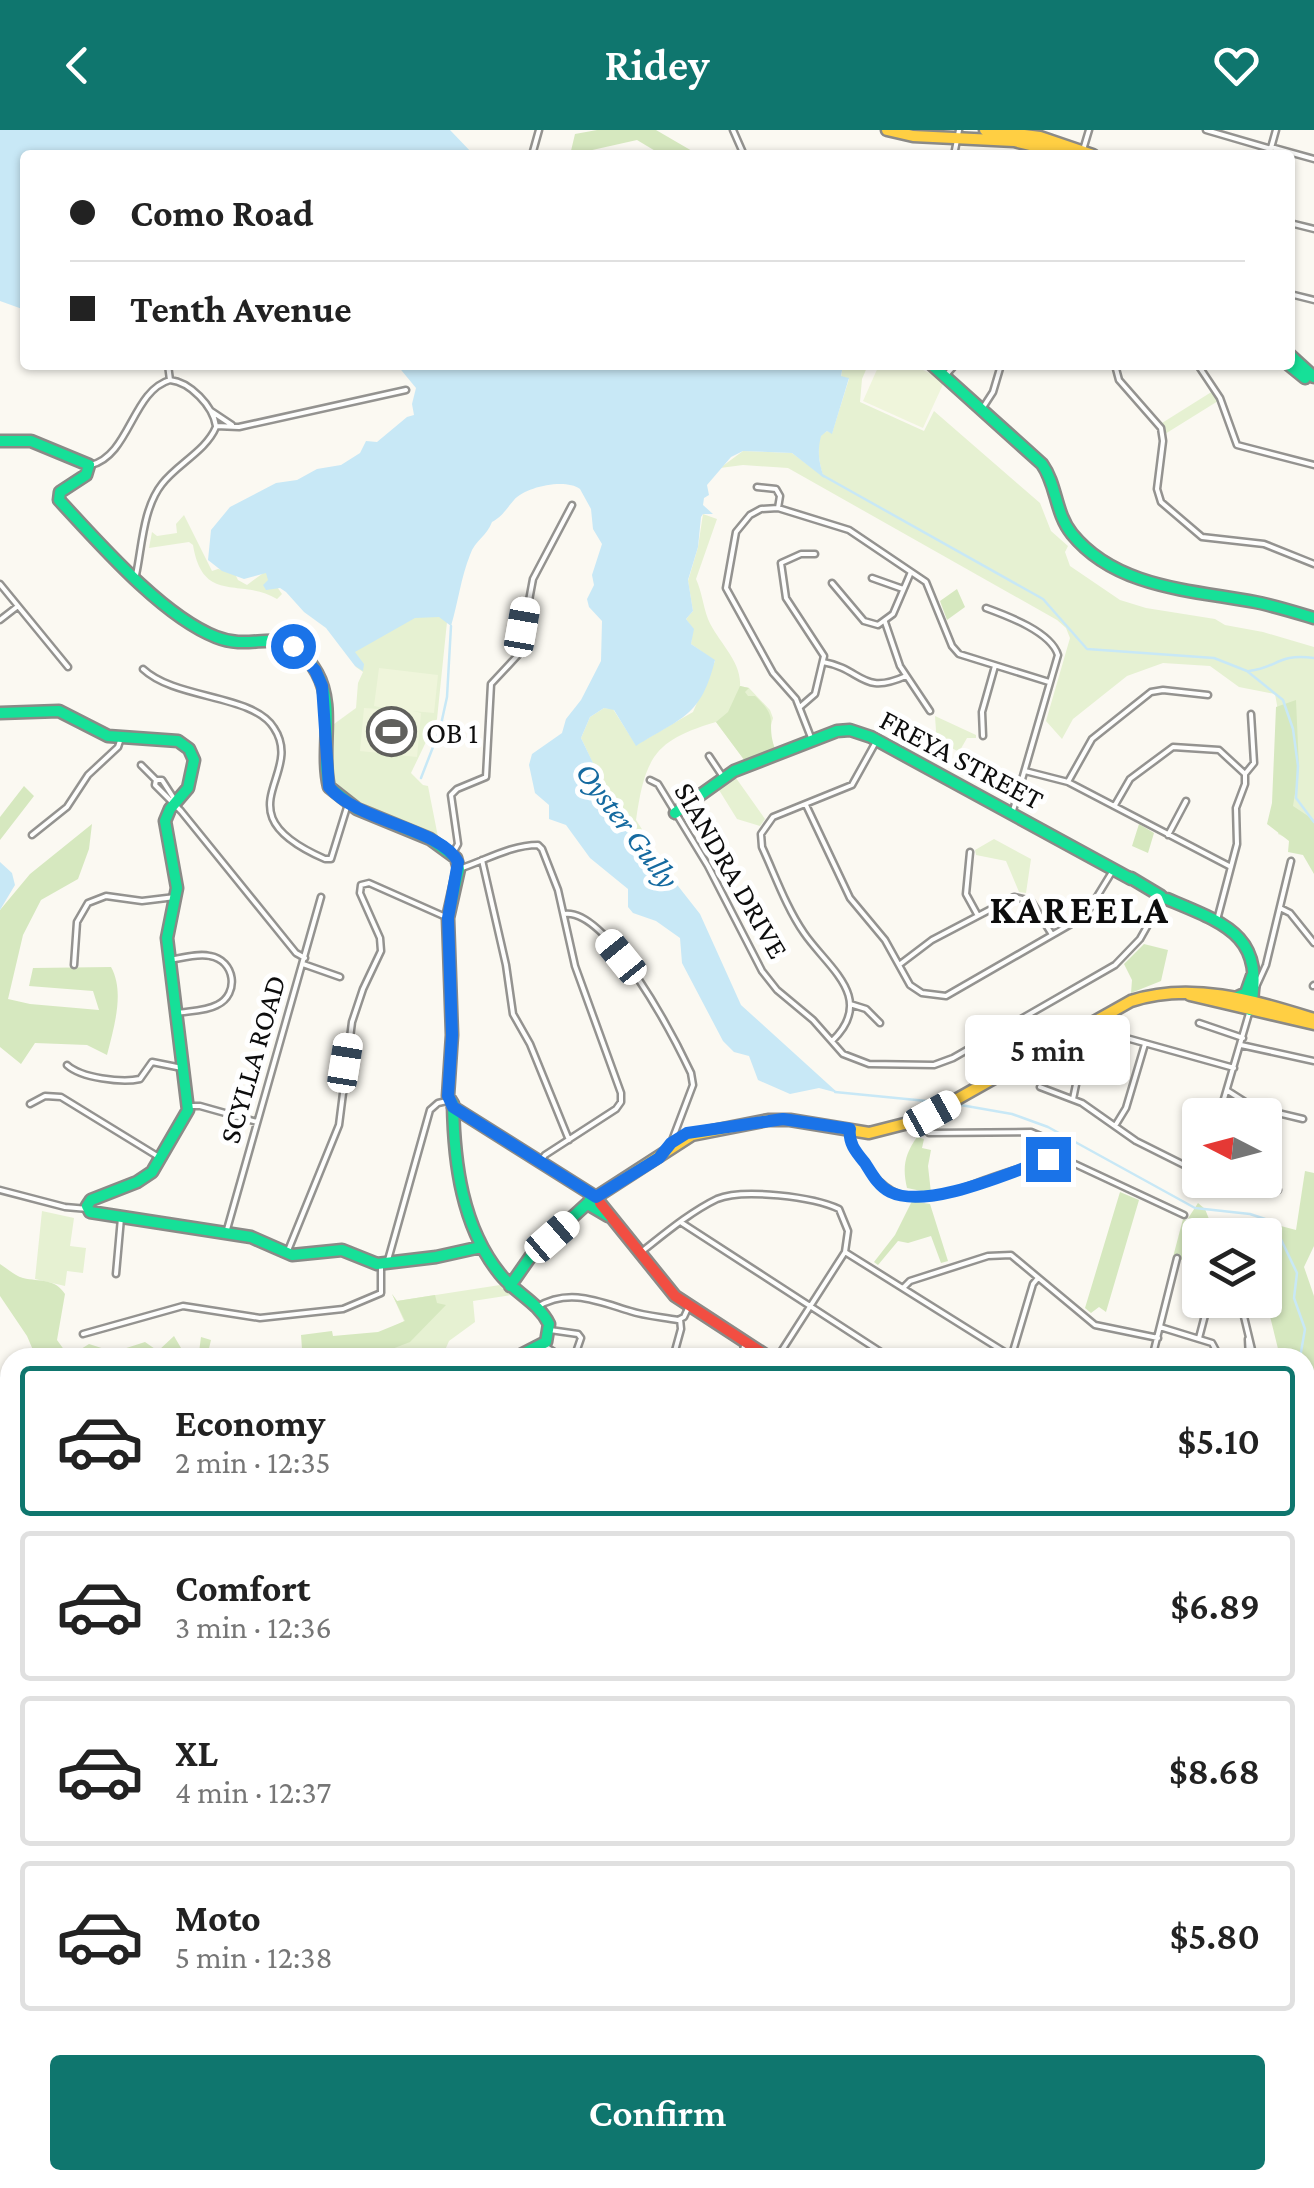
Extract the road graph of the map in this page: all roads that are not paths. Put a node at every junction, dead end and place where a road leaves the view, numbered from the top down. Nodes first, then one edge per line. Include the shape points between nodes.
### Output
1 (888, 130) edge
2 (985, 130) edge
3 (1206, 130) edge
4 (1276, 130) edge
5 (959, 134) edge
6 (1016, 134) edge
7 (1047, 150) edge
8 (1072, 150) edge
9 (1271, 150) edge
10 (1295, 360) edge
11 (169, 370) edge
12 (939, 370) edge
13 (950, 370) edge
14 (1000, 370) edge
15 (1116, 370) edge
16 (1201, 370) edge
17 (946, 375) junction
18 (170, 380) junction
19 (1314, 380) edge
20 (406, 390) dead end
21 (982, 408) junction
22 (212, 411) junction
23 (216, 426) junction
24 (237, 427) junction
25 (0, 441) edge
26 (89, 465) junction
27 (1314, 465) edge
28 (757, 487) dead end
29 (572, 505) dead end
30 (778, 508) junction
31 (815, 554) dead end
32 (1314, 564) edge
33 (911, 572) junction
34 (136, 576) junction
35 (872, 578) dead end
36 (832, 583) dead end
37 (0, 584) edge
38 (903, 589) junction
39 (18, 606) junction
40 (986, 608) dead end
41 (1314, 618) edge
42 (0, 620) edge
43 (885, 622) junction
44 (823, 662) junction
45 (68, 666) dead end
46 (995, 666) junction
47 (143, 669) dead end
48 (906, 676) junction
49 (1050, 682) junction
50 (1208, 695) dead end
51 (800, 707) junction
52 (930, 711) dead end
53 (0, 713) edge
54 (1251, 714) dead end
55 (983, 736) dead end
56 (121, 738) junction
57 (812, 740) junction
58 (877, 740) junction
59 (709, 756) dead end
60 (141, 766) dead end
61 (1025, 771) junction
62 (1245, 774) junction
63 (723, 777) junction
64 (650, 780) dead end
65 (1068, 782) junction
66 (1186, 801) dead end
67 (348, 804) junction
68 (174, 805) junction
69 (806, 805) junction
70 (1115, 806) junction
71 (675, 814) junction
72 (1012, 814) junction
73 (32, 834) dead end
74 (1168, 834) junction
75 (970, 852) dead end
76 (454, 853) junction
77 (482, 860) junction
78 (1291, 861) dead end
79 (1231, 867) junction
80 (459, 870) junction
81 (1116, 870) junction
82 (175, 896) junction
83 (321, 897) dead end
84 (1163, 899) junction
85 (1280, 908) junction
86 (564, 914) junction
87 (978, 916) junction
88 (448, 918) junction
89 (1215, 924) junction
90 (1052, 934) junction
91 (1314, 943) edge
92 (1266, 955) junction
93 (170, 960) junction
94 (304, 961) junction
95 (1254, 963) junction
96 (74, 964) dead end
97 (899, 965) junction
98 (340, 977) dead end
99 (1174, 992) junction
100 (1232, 1000) junction
101 (1252, 1002) junction
102 (850, 1004) junction
103 (177, 1012) junction
104 (1314, 1022) edge
105 (880, 1023) dead end
106 (1199, 1023) dead end
107 (1130, 1039) dead end
108 (832, 1041) junction
109 (1242, 1042) junction
110 (1146, 1044) junction
111 (1314, 1061) edge
112 (68, 1066) dead end
113 (184, 1068) junction
114 (1234, 1068) junction
115 (1078, 1070) dead end
116 (1040, 1087) dead end
117 (1228, 1090) junction
118 (1226, 1098) edge
119 (1073, 1099) junction
120 (30, 1104) dead end
121 (448, 1105) junction
122 (189, 1106) junction
123 (468, 1117) junction
124 (1303, 1118) dead end
125 (920, 1120) junction
126 (257, 1122) junction
127 (1115, 1126) junction
128 (728, 1128) junction
129 (454, 1129) junction
130 (855, 1129) junction
131 (680, 1132) junction
132 (569, 1140) junction
133 (668, 1148) junction
134 (1062, 1158) junction
135 (162, 1159) junction
136 (538, 1163) junction
137 (1182, 1164) edge
138 (0, 1190) edge
139 (595, 1202) junction
140 (88, 1208) junction
141 (1184, 1215) dead end
142 (121, 1218) junction
143 (682, 1223) junction
144 (226, 1233) junction
145 (481, 1247) junction
146 (845, 1252) junction
147 (287, 1254) junction
148 (639, 1254) junction
149 (1177, 1258) dead end
150 (384, 1264) junction
151 (116, 1274) dead end
152 (1038, 1278) junction
153 (510, 1286) junction
154 (902, 1288) junction
155 (690, 1306) junction
156 (811, 1307) junction
157 (536, 1308) junction
158 (1204, 1318) edge
159 (1245, 1318) edge
160 (680, 1320) junction
161 (1160, 1327) junction
162 (550, 1330) junction
163 (84, 1334) dead end
164 (1158, 1338) junction
165 (1199, 1338) junction
166 (745, 1342) junction
167 (543, 1345) junction
168 (537, 1348) edge
169 (548, 1348) edge
170 (577, 1348) edge
171 (676, 1348) edge
172 (744, 1348) edge
173 (756, 1348) edge
174 (781, 1348) edge
175 (875, 1348) edge
176 (997, 1348) edge
177 (1014, 1348) edge
178 (1155, 1348) edge
179 (1217, 1348) edge
180 (1251, 1348) edge

1 - 5 main road
2 - 6 main road
3 - 9 street
4 - 9 street
5 - 6 main road
6 - 7 main road
6 - 8 main road
10 - 19 main road
11 - 18 street
12 - 17 main road
13 - 17 street
14 - 21 street
15 - 32 street via 1161,428 1161,502 1202,537 1275,547
16 - 27 street via 1237,445
17 - 21 main road
18 - 22 street via 185,384
18 - 26 street via 156,386 108,456
20 - 24 street
21 - 41 main road via 1050,473 1058,518 1122,573 1154,586
22 - 23 street
22 - 24 street
23 - 24 street
23 - 34 street via 154,495
25 - 26 main road via 31,440
26 - 34 main road via 59,500
28 - 30 street via 776,488
29 - 76 street via 533,578 519,654 491,684 486,776 451,795
30 - 33 street via 849,530
30 - 51 street via 757,510 740,525 726,588 772,673
31 - 44 street via 781,563 786,598 822,650
33 - 38 street
33 - 46 street via 928,586 954,649
34 - 67 main road via 209,634 280,638 309,663 324,700 326,779
35 - 38 street
36 - 43 street via 864,621
37 - 39 street
38 - 43 street
39 - 42 street
39 - 45 street
40 - 49 street via 1055,646
43 - 48 street
44 - 48 street via 876,685
44 - 51 street via 814,694
46 - 49 street
46 - 55 street via 982,712
47 - 67 street via 167,685 267,719 281,748 272,788 274,824 290,842 332,857
48 - 52 street
49 - 61 street
50 - 65 street via 1151,692 1092,739
51 - 57 street
53 - 56 main road via 59,711
54 - 62 street via 1254,761
56 - 68 main road via 178,741 188,749 192,776
56 - 73 street via 66,806
57 - 58 main road, FREYA STREET via 844,729
57 - 63 main road, FREYA STREET
58 - 69 street via 852,785
58 - 72 main road, FREYA STREET
59 - 63 street
60 - 68 street
61 - 65 street
61 - 72 street
62 - 70 street via 1219,750 1175,747 1130,779
62 - 79 street
63 - 71 main road, FREYA STREET
64 - 71 street, SIANDRA DRIVE
65 - 70 street
66 - 74 street
67 - 76 main road
68 - 82 main road via 165,821
68 - 94 street
69 - 97 street via 850,898
69 - 102 street via 768,820 761,843 805,936 838,972
70 - 74 street
71 - 108 street, SIANDRA DRIVE via 762,972
72 - 81 main road, FREYA STREET
74 - 79 street
75 - 87 street via 966,894
76 - 80 main road
77 - 80 street
77 - 86 street via 532,844 542,849
77 - 132 street via 512,1014
78 - 85 street
79 - 89 street
80 - 88 main road
81 - 84 main road, FREYA STREET
81 - 90 street via 1091,910
82 - 93 main road via 167,928
82 - 96 street via 88,902 77,922
83 - 94 street, SCYLLA ROAD
84 - 89 main road, FREYA STREET
84 - 108 street, SIANDRA DRIVE via 1140,938 1108,970 942,1063 863,1064
85 - 91 street
85 - 92 street
86 - 131 street via 588,919 635,972 682,1055 693,1086
86 - 132 street via 575,966 622,1098
87 - 90 street via 1023,897
87 - 97 street
88 - 121 main road
88 - 147 street via 364,882 360,893 382,951 352,1022 339,1126
89 - 95 main road, FREYA STREET via 1240,940
90 - 97 street via 946,996 922,994
92 - 95 street
92 - 101 street
93 - 103 main road
93 - 103 street via 213,956 232,979 229,995 217,1005
94 - 98 street
94 - 126 street, SCYLLA ROAD
95 - 100 main road via 1246,993
95 - 101 main road
99 - 100 main road
99 - 101 main road
99 - 125 main road via 1139,997
100 - 101 main road
101 - 104 main road
101 - 109 street
102 - 105 street
102 - 108 street via 846,1025
103 - 113 main road
106 - 109 street
107 - 110 street
109 - 111 street
109 - 114 street
110 - 114 street
110 - 127 street
112 - 113 street via 84,1076 126,1082 142,1078 152,1062
113 - 122 main road
114 - 117 street
115 - 119 street
116 - 119 street
117 - 118 street
117 - 124 street via 1254,1107
119 - 127 street
120 - 135 street via 60,1097
121 - 123 main road
121 - 129 main road
121 - 150 street via 428,1114
122 - 126 street
122 - 135 main road
123 - 129 main road
123 - 136 main road
125 - 130 main road via 869,1133
125 - 134 street via 930,1133 1026,1130 1045,1138
126 - 144 street, SCYLLA ROAD
127 - 137 street
128 - 130 main road via 783,1119
128 - 131 main road
128 - 133 main road via 685,1137
129 - 145 main road via 469,1220
130 - 134 street via 850,1142 880,1185 913,1198 937,1197
131 - 133 main road
132 - 136 street
133 - 139 main road
134 - 141 street
135 - 140 main road via 144,1178 92,1200
136 - 139 main road
138 - 140 street
139 - 148 main road
139 - 153 main road via 533,1254
140 - 142 main road
142 - 144 main road
142 - 151 street
143 - 146 street via 725,1196 814,1200 840,1209 848,1231
143 - 148 street
143 - 156 street
144 - 147 main road
145 - 150 main road
145 - 153 main road
146 - 154 street
146 - 156 street
147 - 150 main road via 339,1250
148 - 155 main road
149 - 161 street
150 - 163 street via 381,1293 343,1309 253,1318 183,1306
152 - 154 street via 1018,1258 998,1254
152 - 164 street via 1098,1327
152 - 177 street
153 - 157 main road
154 - 176 street
155 - 160 street
155 - 166 main road
156 - 174 street
156 - 175 street
157 - 160 street via 560,1296 586,1298
157 - 162 main road
158 - 165 street
159 - 180 street
160 - 171 street
161 - 164 street
161 - 165 street
162 - 167 main road
162 - 170 street via 578,1334
164 - 178 street
165 - 179 street
166 - 172 street
166 - 173 main road
167 - 168 main road
167 - 169 street

